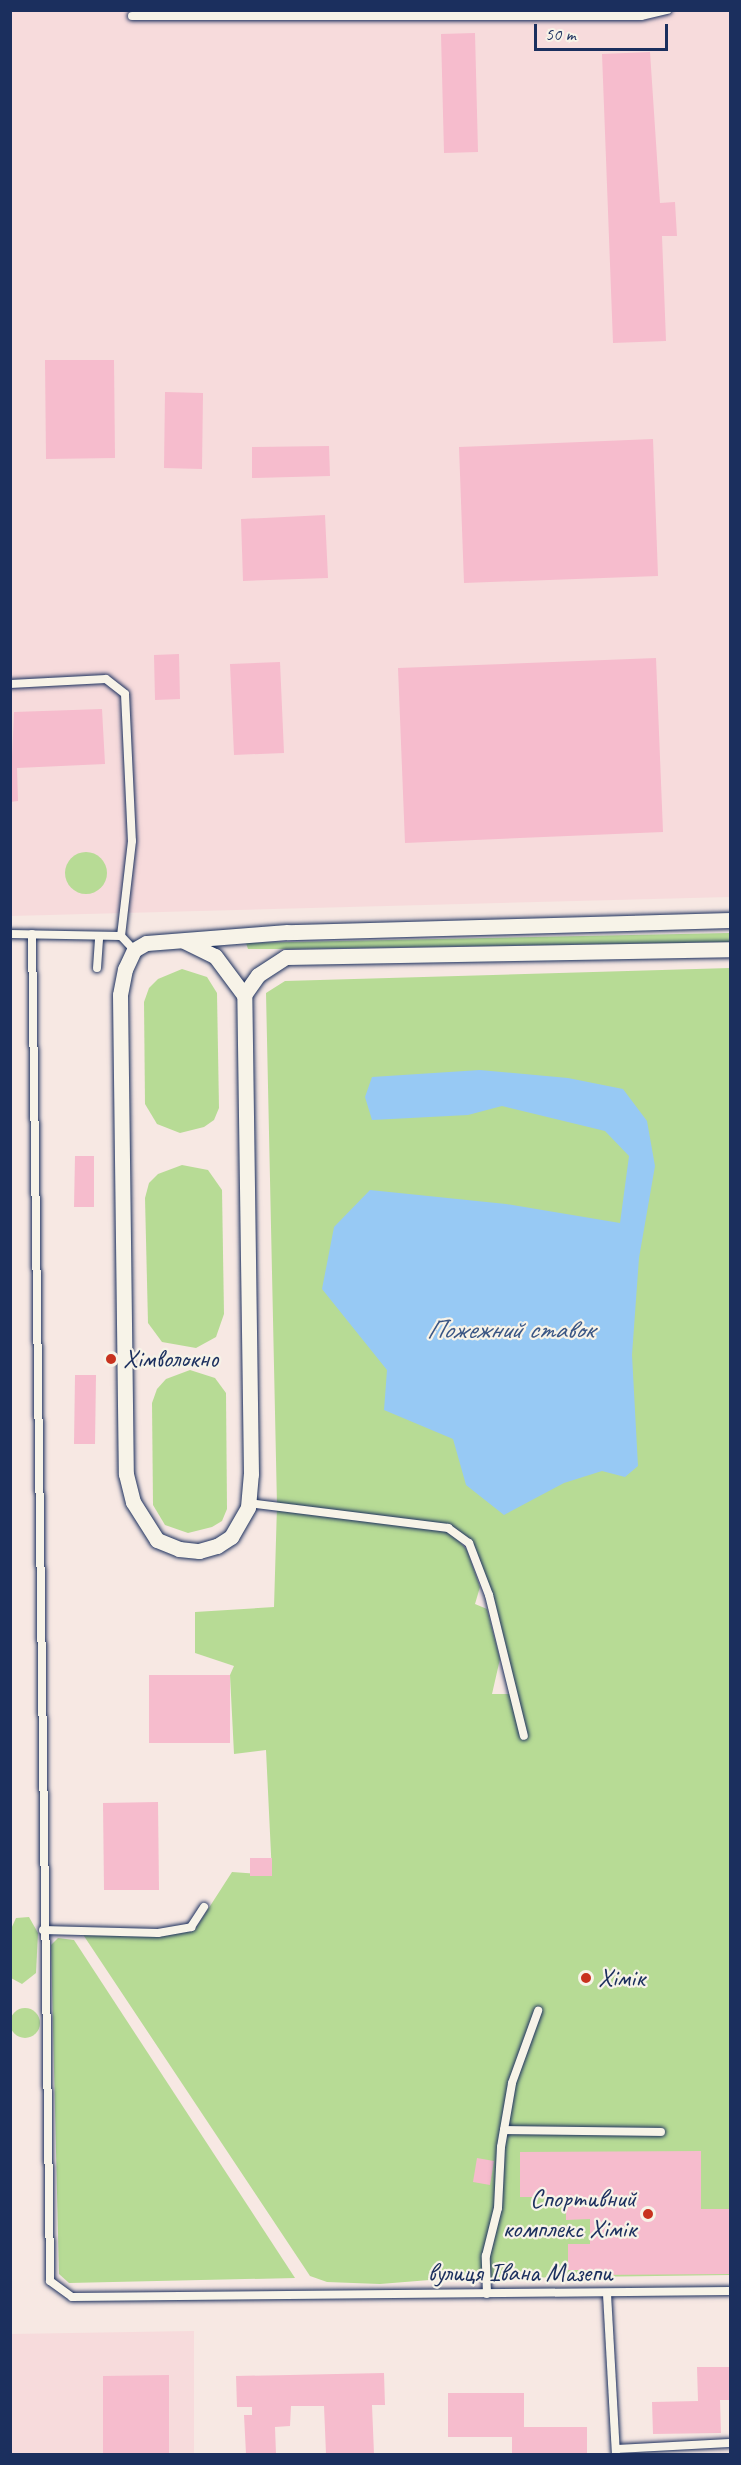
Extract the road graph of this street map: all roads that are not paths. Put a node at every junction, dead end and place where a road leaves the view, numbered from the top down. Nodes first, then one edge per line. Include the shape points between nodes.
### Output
1 (667, 10) edge
2 (132, 16) dead end
3 (10, 684) edge
4 (730, 920) edge
5 (12, 932) edge
6 (32, 934) junction
7 (99, 936) junction
8 (120, 936) junction
9 (184, 941) junction
10 (730, 948) edge
11 (134, 950) junction
12 (97, 968) dead end
13 (244, 995) junction
14 (248, 1503) junction
15 (524, 1736) dead end
16 (204, 1907) dead end
17 (43, 1930) junction
18 (538, 2011) dead end
19 (504, 2130) junction
20 (661, 2132) dead end
21 (730, 2291) edge
22 (486, 2294) junction
23 (607, 2294) junction
24 (730, 2443) edge
25 (616, 2452) edge

1 - 2 lane via 641,16
3 - 8 lane via 106,680 125,694 132,841
4 - 9 street via 287,932
5 - 6 lane
6 - 7 lane
6 - 17 lane
7 - 8 lane
7 - 12 lane
8 - 11 lane
9 - 11 street via 146,943
9 - 13 street via 215,956 233,975
10 - 13 street via 286,957 258,975
11 - 14 street via 120,995 126,1474 143,1523 157,1540 179,1549 199,1551 231,1537 242,1522
13 - 14 street via 251,1463
14 - 15 lane via 448,1528 469,1543 489,1594
16 - 17 lane via 191,1927 158,1933
17 - 22 lane, вулиця Івана Мазепи via 51,2282 72,2297
18 - 19 lane via 512,2083
19 - 20 lane
19 - 22 lane via 498,2208 486,2256
21 - 23 lane, вулиця Івана Мазепи
22 - 23 lane, вулиця Івана Мазепи
23 - 25 lane
24 - 25 lane

